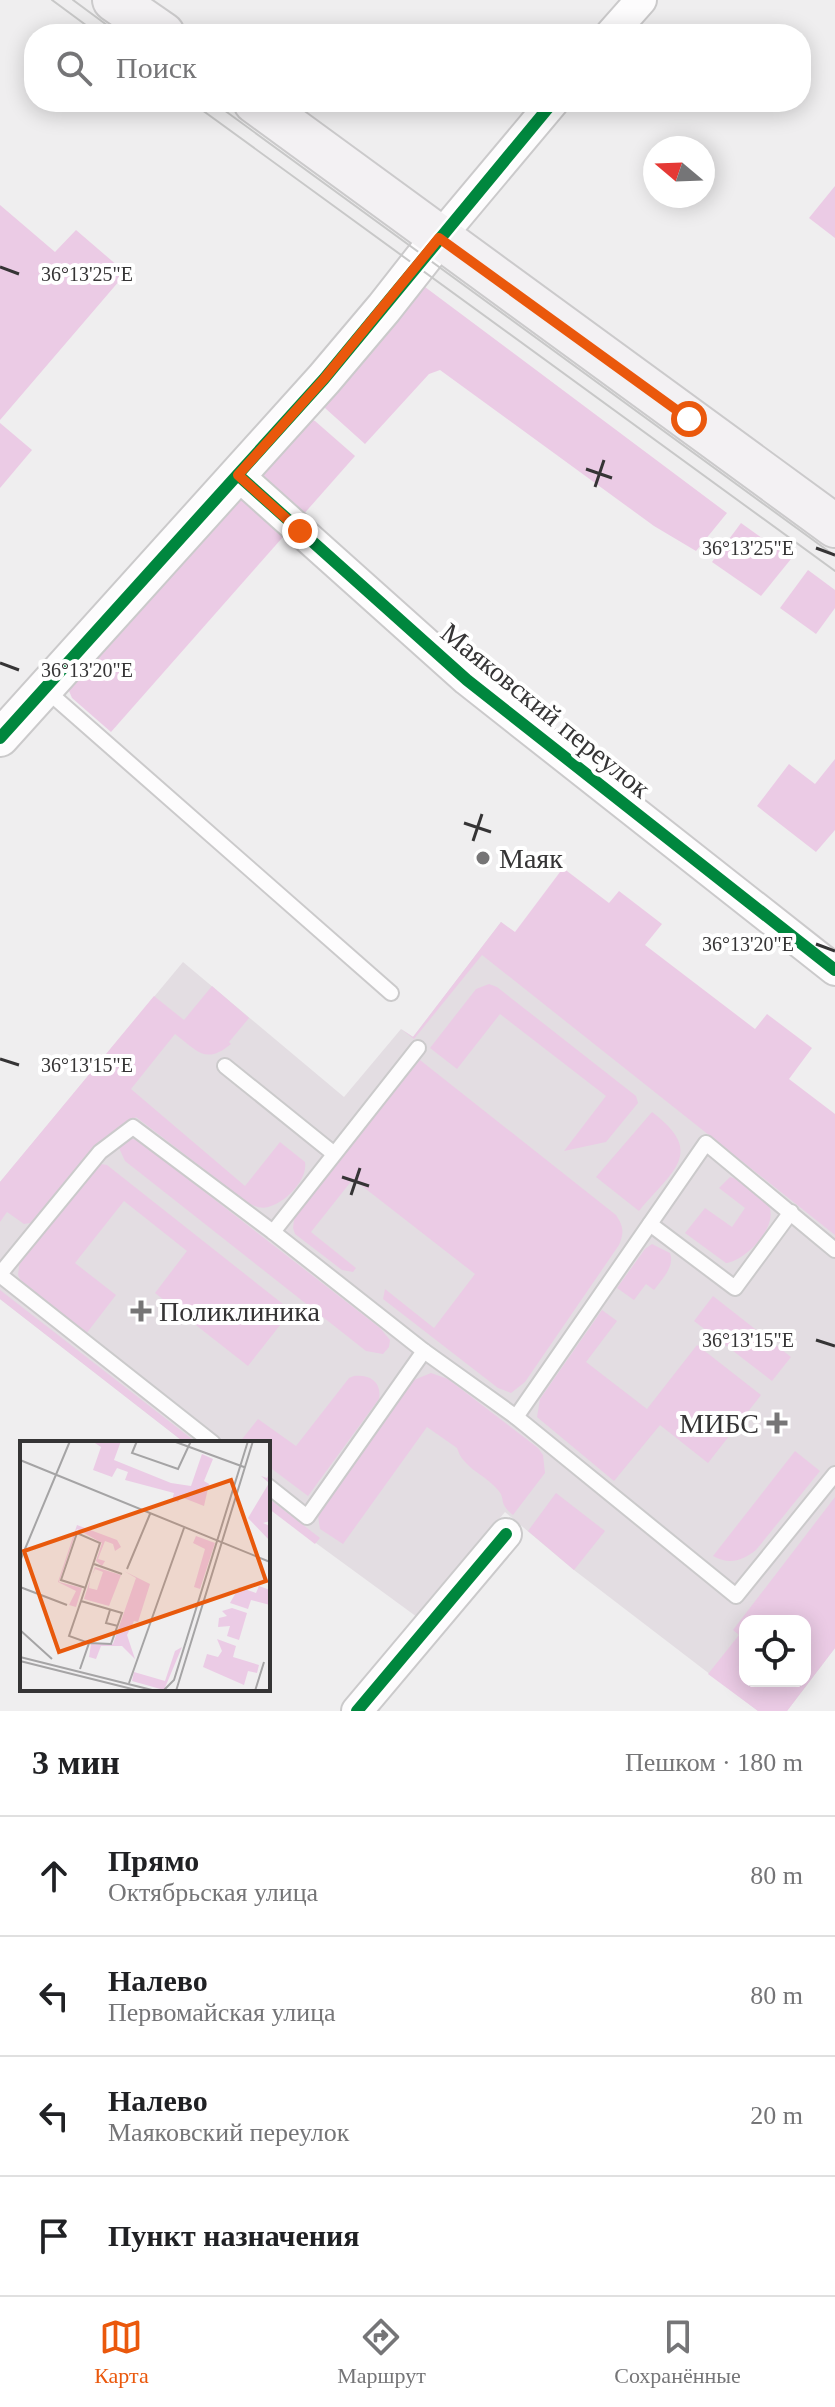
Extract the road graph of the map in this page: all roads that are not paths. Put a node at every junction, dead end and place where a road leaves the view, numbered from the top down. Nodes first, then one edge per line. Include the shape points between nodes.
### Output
1 (114, 0) edge
2 (641, 0) edge
3 (149, 24) edge
4 (620, 24) edge
5 (269, 112) edge
6 (545, 112) edge
7 (439, 238) junction
8 (238, 475) junction
9 (835, 526) edge
10 (44, 688) junction
11 (0, 738) edge
12 (835, 970) edge
13 (391, 993) dead end
14 (418, 1048) dead end
15 (225, 1066) dead end
16 (333, 1153) junction
17 (791, 1212) junction
18 (650, 1224) junction
19 (273, 1232) junction
20 (835, 1250) edge
21 (0, 1275) edge
22 (424, 1351) junction
23 (516, 1417) junction
24 (210, 1441) edge
25 (835, 1474) edge
26 (270, 1488) edge
27 (506, 1534) dead end
28 (357, 1711) edge

1 - 3 main road
2 - 4 street
5 - 7 main road
6 - 7 street
7 - 8 street
7 - 9 main road
8 - 10 street
8 - 12 street, Маяковский переулок via 467,680
10 - 11 street
10 - 13 lane
14 - 16 lane
15 - 16 lane
16 - 19 lane
17 - 18 lane via 735,1288
17 - 18 lane via 706,1143
17 - 20 lane
18 - 23 lane
19 - 21 lane via 133,1127 100,1152
19 - 22 lane
21 - 24 lane
22 - 23 lane
22 - 26 lane via 307,1517
23 - 25 lane via 736,1596
27 - 28 street

